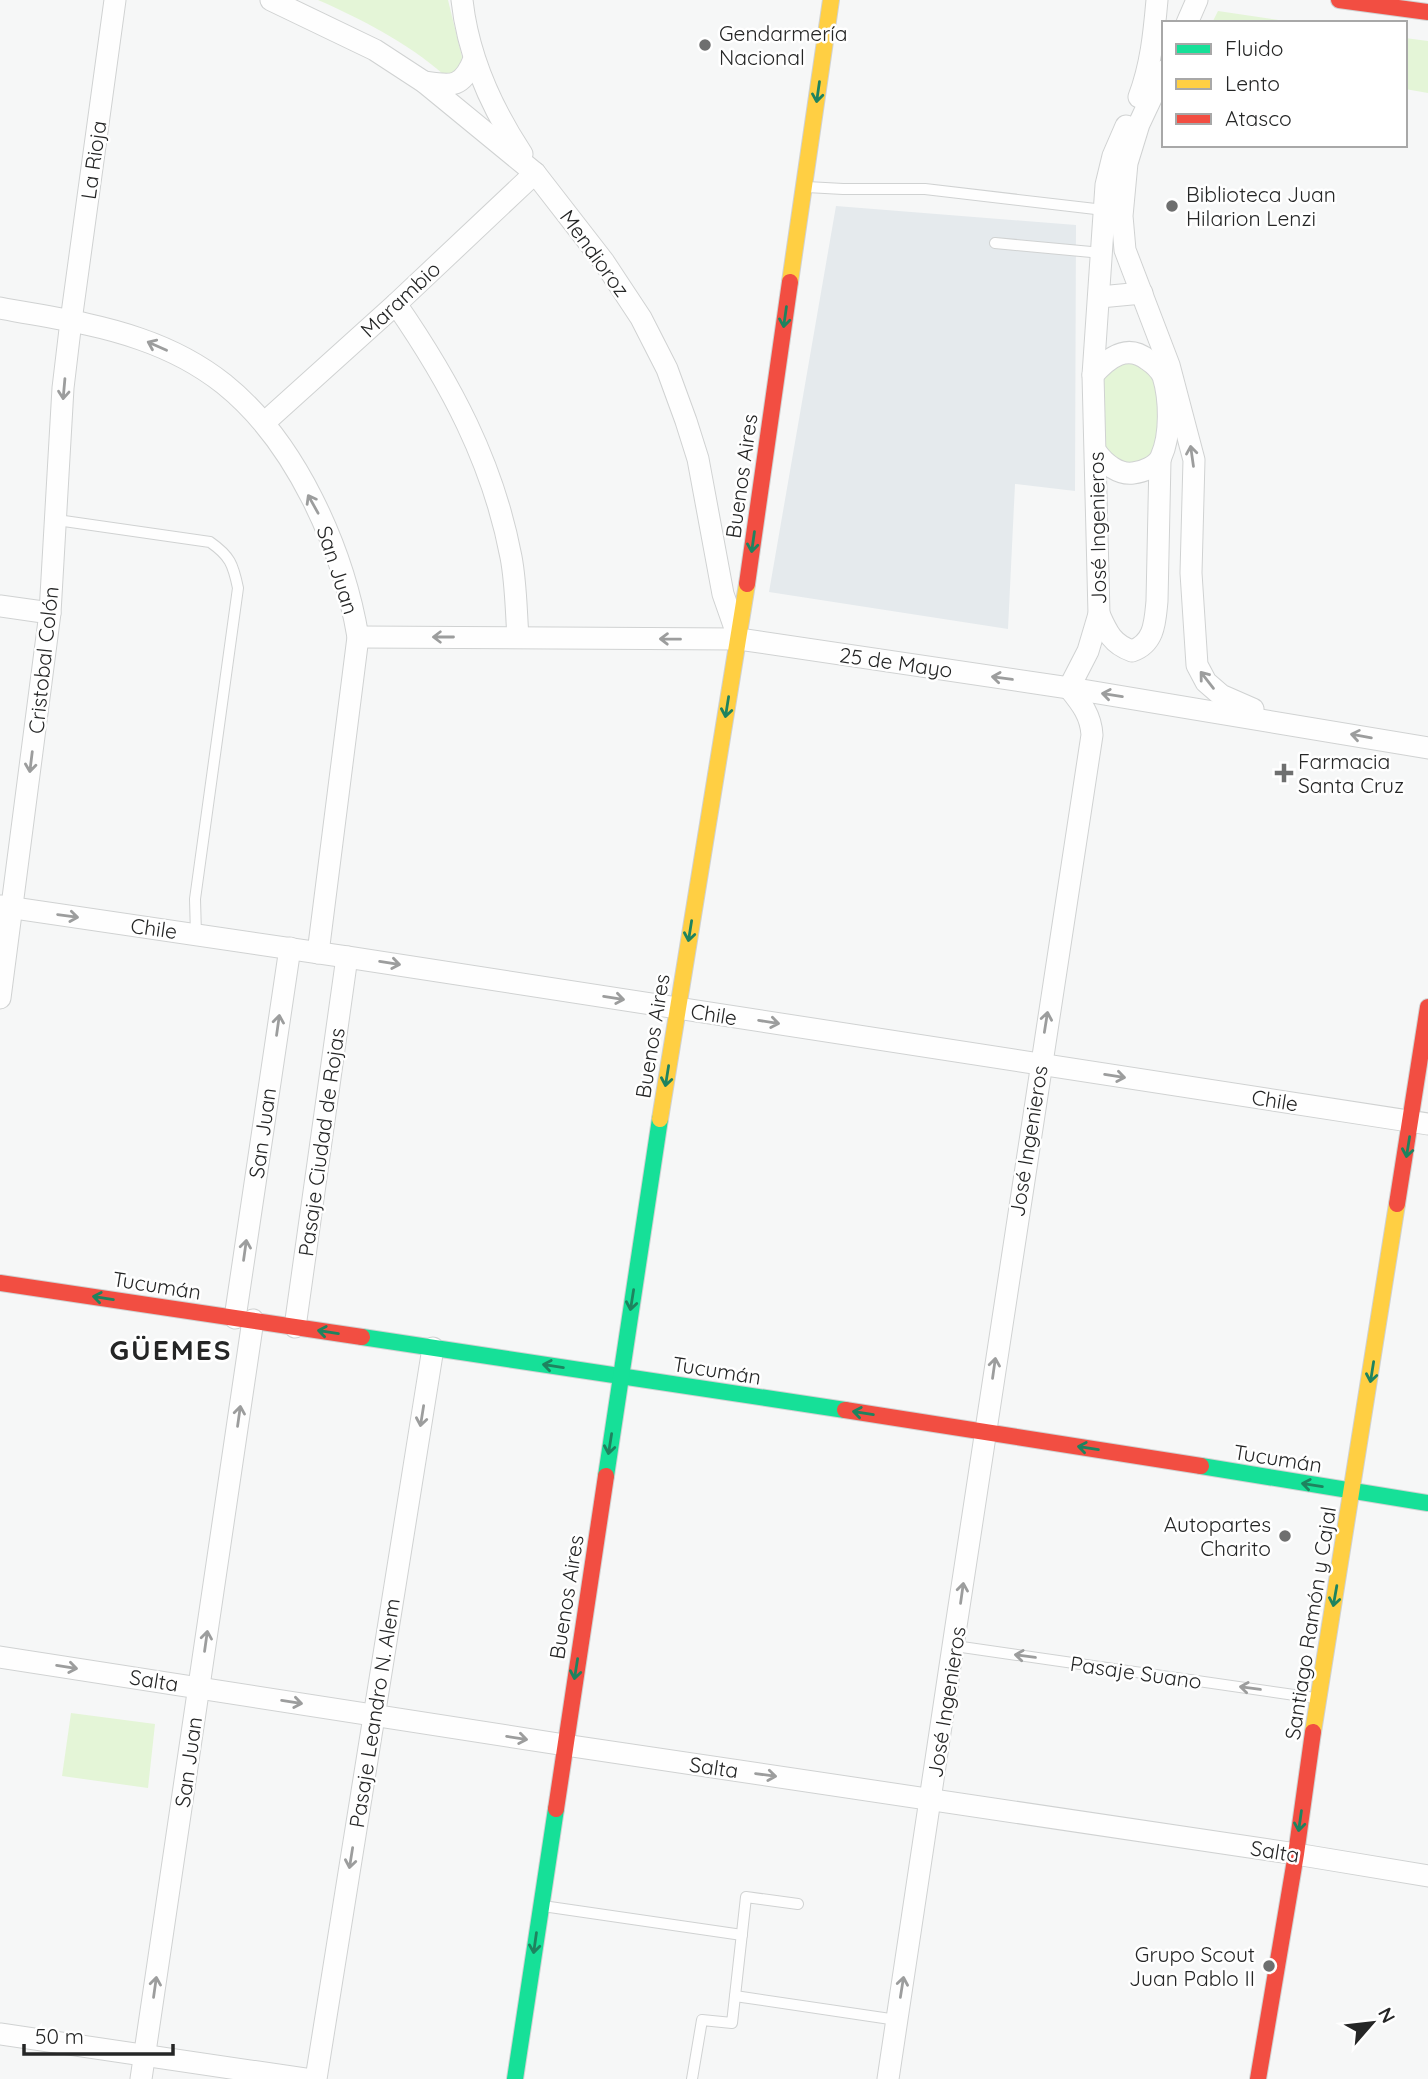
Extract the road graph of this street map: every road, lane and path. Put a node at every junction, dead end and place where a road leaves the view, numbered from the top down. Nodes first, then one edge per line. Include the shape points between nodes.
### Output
1 (115, 0) edge
2 (271, 0) edge
3 (462, 0) edge
4 (831, 0) edge
5 (1157, 0) edge
6 (1196, 0) edge
7 (1339, 0) edge
8 (1428, 12) edge
9 (1187, 21) edge
10 (474, 59) junction
11 (1162, 75) edge
12 (424, 82) junction
13 (534, 173) junction
14 (804, 187) junction
15 (1113, 213) junction
16 (995, 243) dead end
17 (1125, 250) junction
18 (1102, 253) junction
19 (1142, 293) junction
20 (1100, 297) junction
21 (396, 304) junction
22 (0, 309) edge
23 (71, 321) junction
24 (1166, 370) junction
25 (1093, 375) junction
26 (264, 424) junction
27 (1097, 453) junction
28 (1160, 460) junction
29 (57, 520) junction
30 (0, 606) edge
31 (50, 613) junction
32 (1098, 614) junction
33 (358, 637) junction
34 (518, 637) junction
35 (738, 639) junction
36 (1069, 688) junction
37 (1287, 723) junction
38 (1428, 748) edge
39 (7, 907) edge
40 (196, 935) junction
41 (290, 948) junction
42 (318, 953) junction
43 (347, 957) junction
44 (0, 998) edge
45 (1428, 1007) edge
46 (677, 1008) junction
47 (1040, 1064) junction
48 (1420, 1122) edge
49 (0, 1283) edge
50 (244, 1319) junction
51 (295, 1327) junction
52 (433, 1348) junction
53 (620, 1377) junction
54 (985, 1431) junction
55 (1353, 1492) junction
56 (1428, 1503) edge
57 (955, 1646) junction
58 (0, 1657) edge
59 (199, 1687) junction
60 (1318, 1698) junction
61 (373, 1715) junction
62 (565, 1745) junction
63 (931, 1800) junction
64 (1296, 1854) junction
65 (1428, 1876) edge
66 (798, 1904) dead end
67 (540, 1906) junction
68 (742, 1934) junction
69 (735, 1996) junction
70 (897, 2020) junction
71 (0, 2034) edge
72 (145, 2055) junction
73 (142, 2079) edge
74 (305, 2079) edge
75 (316, 2079) edge
76 (515, 2079) edge
77 (692, 2079) edge
78 (888, 2079) edge
79 (1258, 2079) edge

1 - 23 street, La Rioja
2 - 12 street, Mendioroz via 374,50
3 - 10 street
4 -> 14 street, Buenos Aires
5 - 15 street via 1149,69 1113,156
6 - 9 street
7 - 8 street
10 - 12 street via 463,78 453,84
10 - 13 street via 502,124
11 - 15 street, José Ingenieros via 1139,124
12 - 13 street, Mendioroz
13 - 21 street, Marambio
13 - 35 street, Mendioroz via 604,262 667,369 698,458 719,574
14 - 15 lane via 925,189
14 -> 35 street, Buenos Aires
15 - 17 street
15 - 18 street, José Ingenieros
16 - 18 lane
17 - 18 street
17 - 19 street
18 - 20 street, José Ingenieros
19 - 20 street
19 - 24 street
20 - 25 street, José Ingenieros
21 - 26 street, Marambio
21 - 34 street via 432,356 464,415 493,490 511,557
22 - 23 street, San Juan
26 -> 23 street, San Juan via 224,384 187,360 140,339
23 -> 29 street, Cristobal Colón
24 - 25 street via 1135,352 1126,352 1112,356
24 - 28 street via 1167,418
37 -> 24 street via 1221,695 1197,666 1191,573 1194,460
25 - 27 street, José Ingenieros
33 -> 26 street, San Juan via 339,560 319,513
27 - 28 street via 1102,461 1125,473 1142,471
27 - 32 street, José Ingenieros
28 - 32 street via 1158,588 1155,624 1148,642 1132,650 1121,647 1110,639
29 - 31 street, Cristobal Colón
29 - 40 lane via 210,542 225,553 234,568 238,588 195,900
30 - 31 street
31 -> 39 street, Cristobal Colón
32 - 36 street, José Ingenieros via 1088,651
34 -> 33 street, 25 de Mayo
33 - 42 street, San Juan
35 -> 34 street, 25 de Mayo
36 -> 35 street, 25 de Mayo
35 -> 46 street, Buenos Aires
37 -> 36 street, 25 de Mayo
47 -> 36 street, José Ingenieros via 1092,735 1085,708
38 -> 37 street, 25 de Mayo
39 -> 40 street, Chile
39 - 44 street, Cristobal Colón
40 - 41 street, Chile
41 - 42 street, Chile
50 -> 41 street, San Juan
42 - 43 street, Chile
43 -> 46 street, Chile
43 - 51 street, Pasaje Ciudad de Rojas
45 - 48 street, Santiago Ramón y Cajal
46 -> 47 street, Chile
46 -> 53 street, Buenos Aires
47 -> 48 street, Chile
54 -> 47 street, José Ingenieros
48 -> 55 street, Santiago Ramón y Cajal
50 -> 49 street, Tucumán
50 - 51 street, Tucumán
59 -> 50 street, San Juan
52 -> 51 street, Tucumán
53 -> 52 street, Tucumán
52 -> 61 street, Pasaje Leandro N. Alem
54 -> 53 street, Tucumán
53 -> 62 street, Buenos Aires
55 -> 54 street, Tucumán
57 -> 54 street, José Ingenieros
55 - 56 street, Tucumán
55 -> 60 street, Santiago Ramón y Cajal
60 -> 57 lane, Pasaje Suano
57 - 63 street, José Ingenieros
58 -> 59 street, Salta
59 -> 61 street, Salta
72 -> 59 street, San Juan
60 -> 64 street, Santiago Ramón y Cajal
61 -> 62 street, Salta
61 -> 75 street, Pasaje Leandro N. Alem
62 -> 63 street, Salta
62 - 67 street, Buenos Aires
63 - 64 street, Salta
70 -> 63 street, José Ingenieros
64 - 65 street, Salta
64 - 79 street, Santiago Ramón y Cajal
66 - 68 lane via 746,1896
67 - 68 lane
67 -> 76 street, Buenos Aires
68 - 69 lane
69 - 70 lane
69 - 77 lane via 732,2023 702,2020
70 - 78 street, José Ingenieros
71 - 72 street
72 - 73 street, San Juan
72 - 74 street

